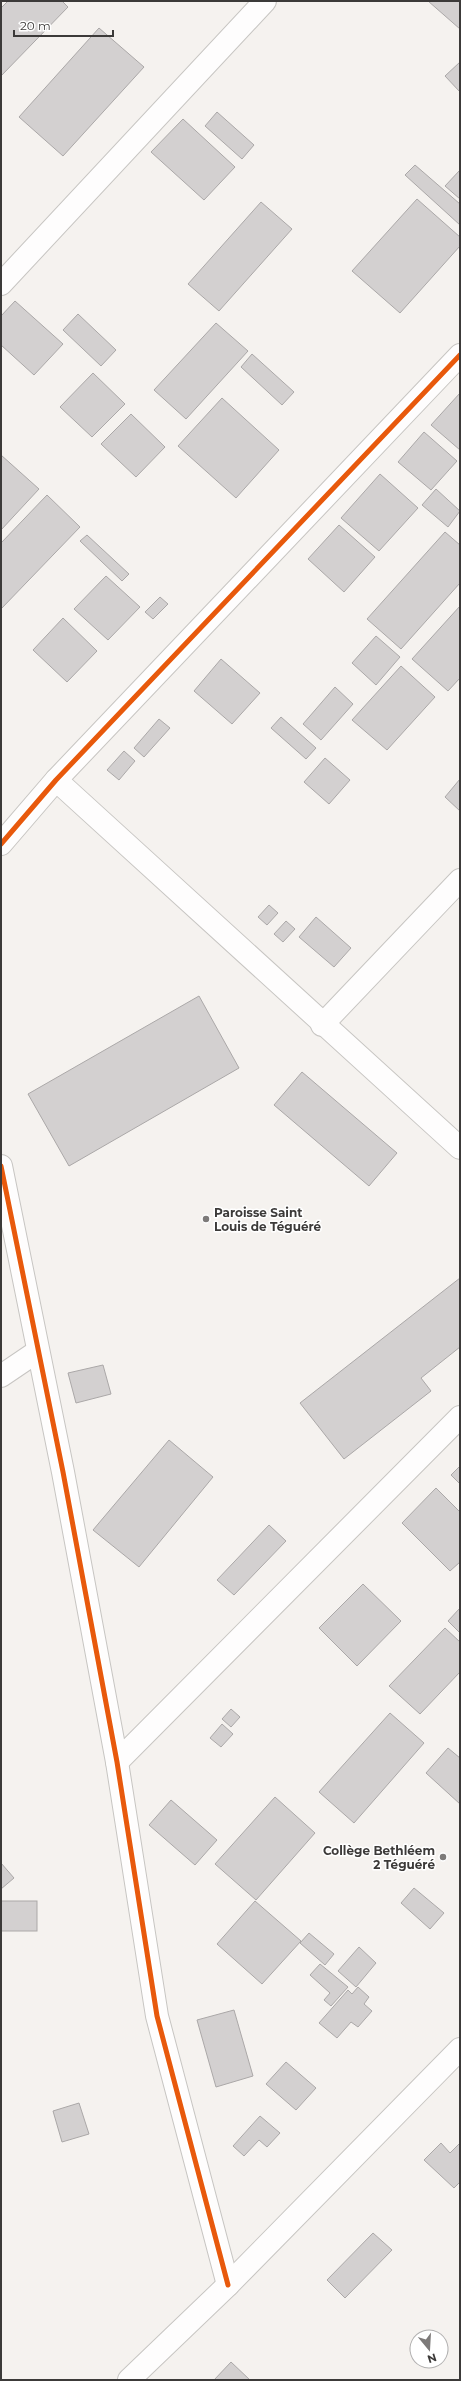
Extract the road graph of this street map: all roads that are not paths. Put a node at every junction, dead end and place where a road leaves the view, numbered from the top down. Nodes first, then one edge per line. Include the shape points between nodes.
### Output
1 (265, 1) edge
2 (1, 284) edge
3 (460, 355) edge
4 (56, 780) junction
5 (1, 844) edge
6 (460, 880) edge
7 (322, 1025) junction
8 (460, 1148) edge
9 (1, 1166) edge
10 (38, 1351) junction
11 (1, 1376) edge
12 (460, 1417) edge
13 (118, 1762) junction
14 (460, 2049) edge
15 (228, 2285) junction
16 (129, 2380) edge

1 - 2 street
3 - 4 street
4 - 5 street
4 - 7 street
6 - 7 street
7 - 8 street
9 - 10 street
10 - 11 street
10 - 13 street
12 - 13 street
13 - 15 street via 157,2016
14 - 15 street
15 - 16 street

